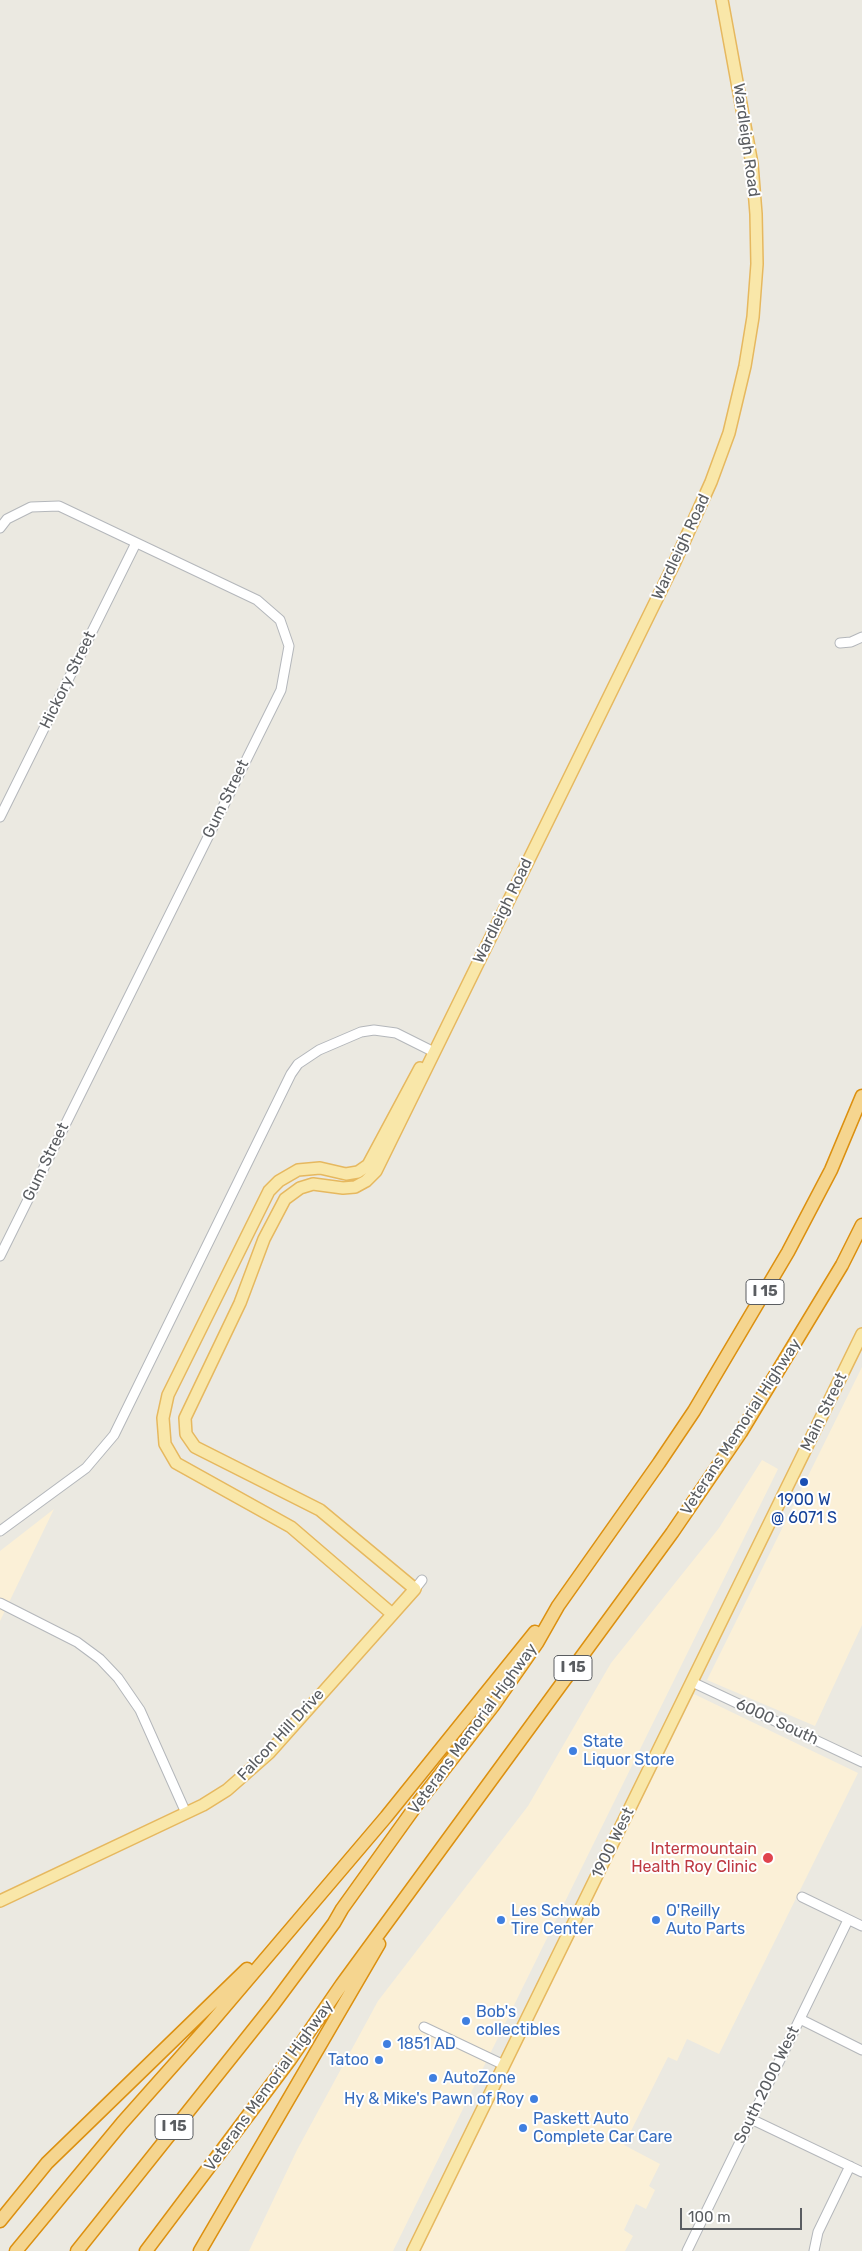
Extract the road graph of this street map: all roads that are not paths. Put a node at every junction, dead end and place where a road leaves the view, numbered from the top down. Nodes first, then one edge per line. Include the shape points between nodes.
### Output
1 (722, 0) edge
2 (0, 528) edge
3 (136, 543) junction
4 (862, 637) edge
5 (840, 643) dead end
6 (0, 817) edge
7 (434, 1052) junction
8 (862, 1096) edge
9 (862, 1225) edge
10 (0, 1256) edge
11 (862, 1334) edge
12 (799, 1462) joint
13 (0, 1531) edge
14 (0, 1603) edge
15 (558, 1606) junction
16 (391, 1613) junction
17 (692, 1682) junction
18 (862, 1762) edge
19 (186, 1813) junction
20 (802, 1897) dead end
21 (0, 1901) edge
22 (402, 1902) junction
23 (848, 1920) junction
24 (862, 1926) edge
25 (282, 1937) junction
26 (800, 2019) junction
27 (424, 2026) dead end
28 (862, 2050) edge
29 (504, 2065) junction
30 (751, 2118) junction
31 (850, 2166) junction
32 (862, 2172) edge
33 (0, 2221) edge
34 (16, 2251) edge
35 (77, 2251) edge
36 (146, 2251) edge
37 (200, 2251) edge
38 (413, 2251) edge
39 (687, 2251) edge
40 (814, 2251) edge

1 - 7 main road, Wardleigh Road via 749,140 757,239 749,343 733,418 701,507
2 - 3 street, Gum Street via 7,520 31,507 59,506
3 - 6 street, Hickory Street
3 - 10 street, Gum Street via 257,600 280,620 289,646 286,668 281,690
4 - 5 street
7 - 13 street via 396,1033 374,1030 361,1032 319,1050 298,1064 114,1435 82,1472
7 - 16 main road via 411,1082 368,1165 358,1172 346,1174 320,1168 298,1170 269,1191 168,1395 163,1418 165,1444 176,1463 291,1527
7 - 16 main road, Falcon Hill Drive via 370,1179 349,1188 306,1185 294,1191 282,1204 184,1424 194,1447 320,1510 419,1584
8 - 15 highway, Veterans Memorial Highway / I 15 via 831,1170 788,1252 709,1386
9 - 22 highway, Veterans Memorial Highway / I 15 via 842,1265 741,1432 672,1533
11 - 12 main road, Main Street
12 - 17 main road, 1900 West
14 - 19 street via 77,1642 118,1678 140,1710
15 - 25 highway via 386,1817
15 - 35 highway, Veterans Memorial Highway / I 15 via 537,1643 493,1706 418,1802 273,2005
16 - 19 main road, Falcon Hill Drive via 269,1753 228,1790
17 - 18 street, 6000 South
17 - 29 main road, 1900 West
19 - 21 main road, Falcon Hill Drive
20 - 23 street
22 - 36 highway, Veterans Memorial Highway / I 15 via 289,2061
22 - 37 highway
23 - 24 street
23 - 26 street, South 2000 West
25 - 33 highway via 47,2163
25 - 34 highway
26 - 28 street
26 - 30 street, South 2000 West
27 - 29 street
29 - 38 main road, 1900 West
30 - 31 street
30 - 39 street, South 2000 West
31 - 32 street
31 - 40 street via 818,2232

